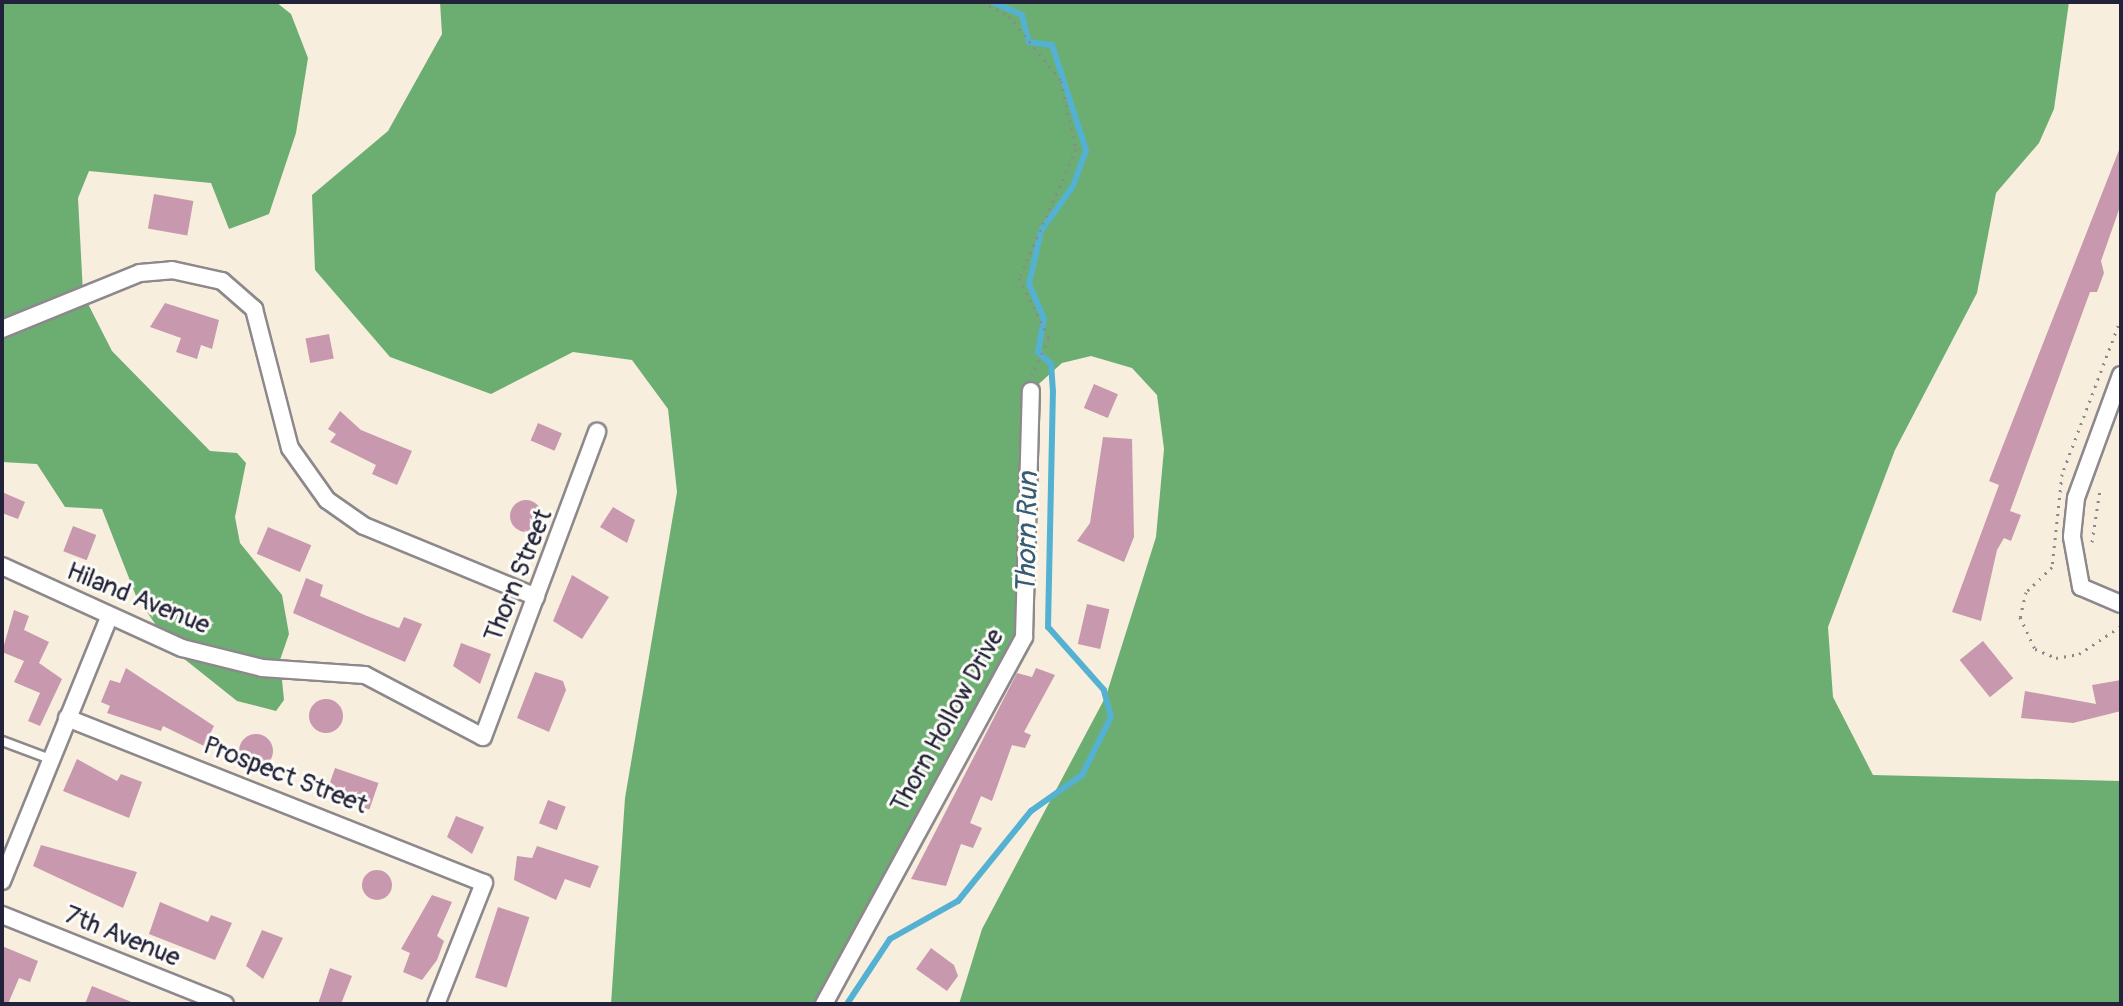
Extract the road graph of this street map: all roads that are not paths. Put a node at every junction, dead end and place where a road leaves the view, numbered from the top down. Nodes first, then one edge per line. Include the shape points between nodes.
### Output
1 (2, 329) edge
2 (2121, 375) edge
3 (1031, 391) road end
4 (597, 432) dead end
5 (2, 566) edge
6 (536, 597) junction
7 (2121, 604) edge
8 (109, 617) junction
9 (67, 718) junction
10 (483, 737) joint
11 (2, 741) edge
12 (50, 759) junction
13 (2, 881) edge
14 (2, 915) edge
15 (225, 1004) edge
16 (436, 1004) edge
17 (824, 1004) edge

1 - 6 street via 140,273 172,270 222,281 254,309 290,448 327,500 364,526
2 - 7 street via 2072,518 2075,573 2091,596
3 - 17 street, Thorn Hollow Drive via 1024,637
4 - 6 street, Thorn Street
5 - 8 street, Hiland Avenue
6 - 10 street, Thorn Street
8 - 9 street
8 - 10 street, Hiland Avenue via 182,648 262,668 365,675
9 - 12 street
9 - 16 street, Prospect Street via 484,883
11 - 12 lane
12 - 13 street
14 - 15 street, 7th Avenue

